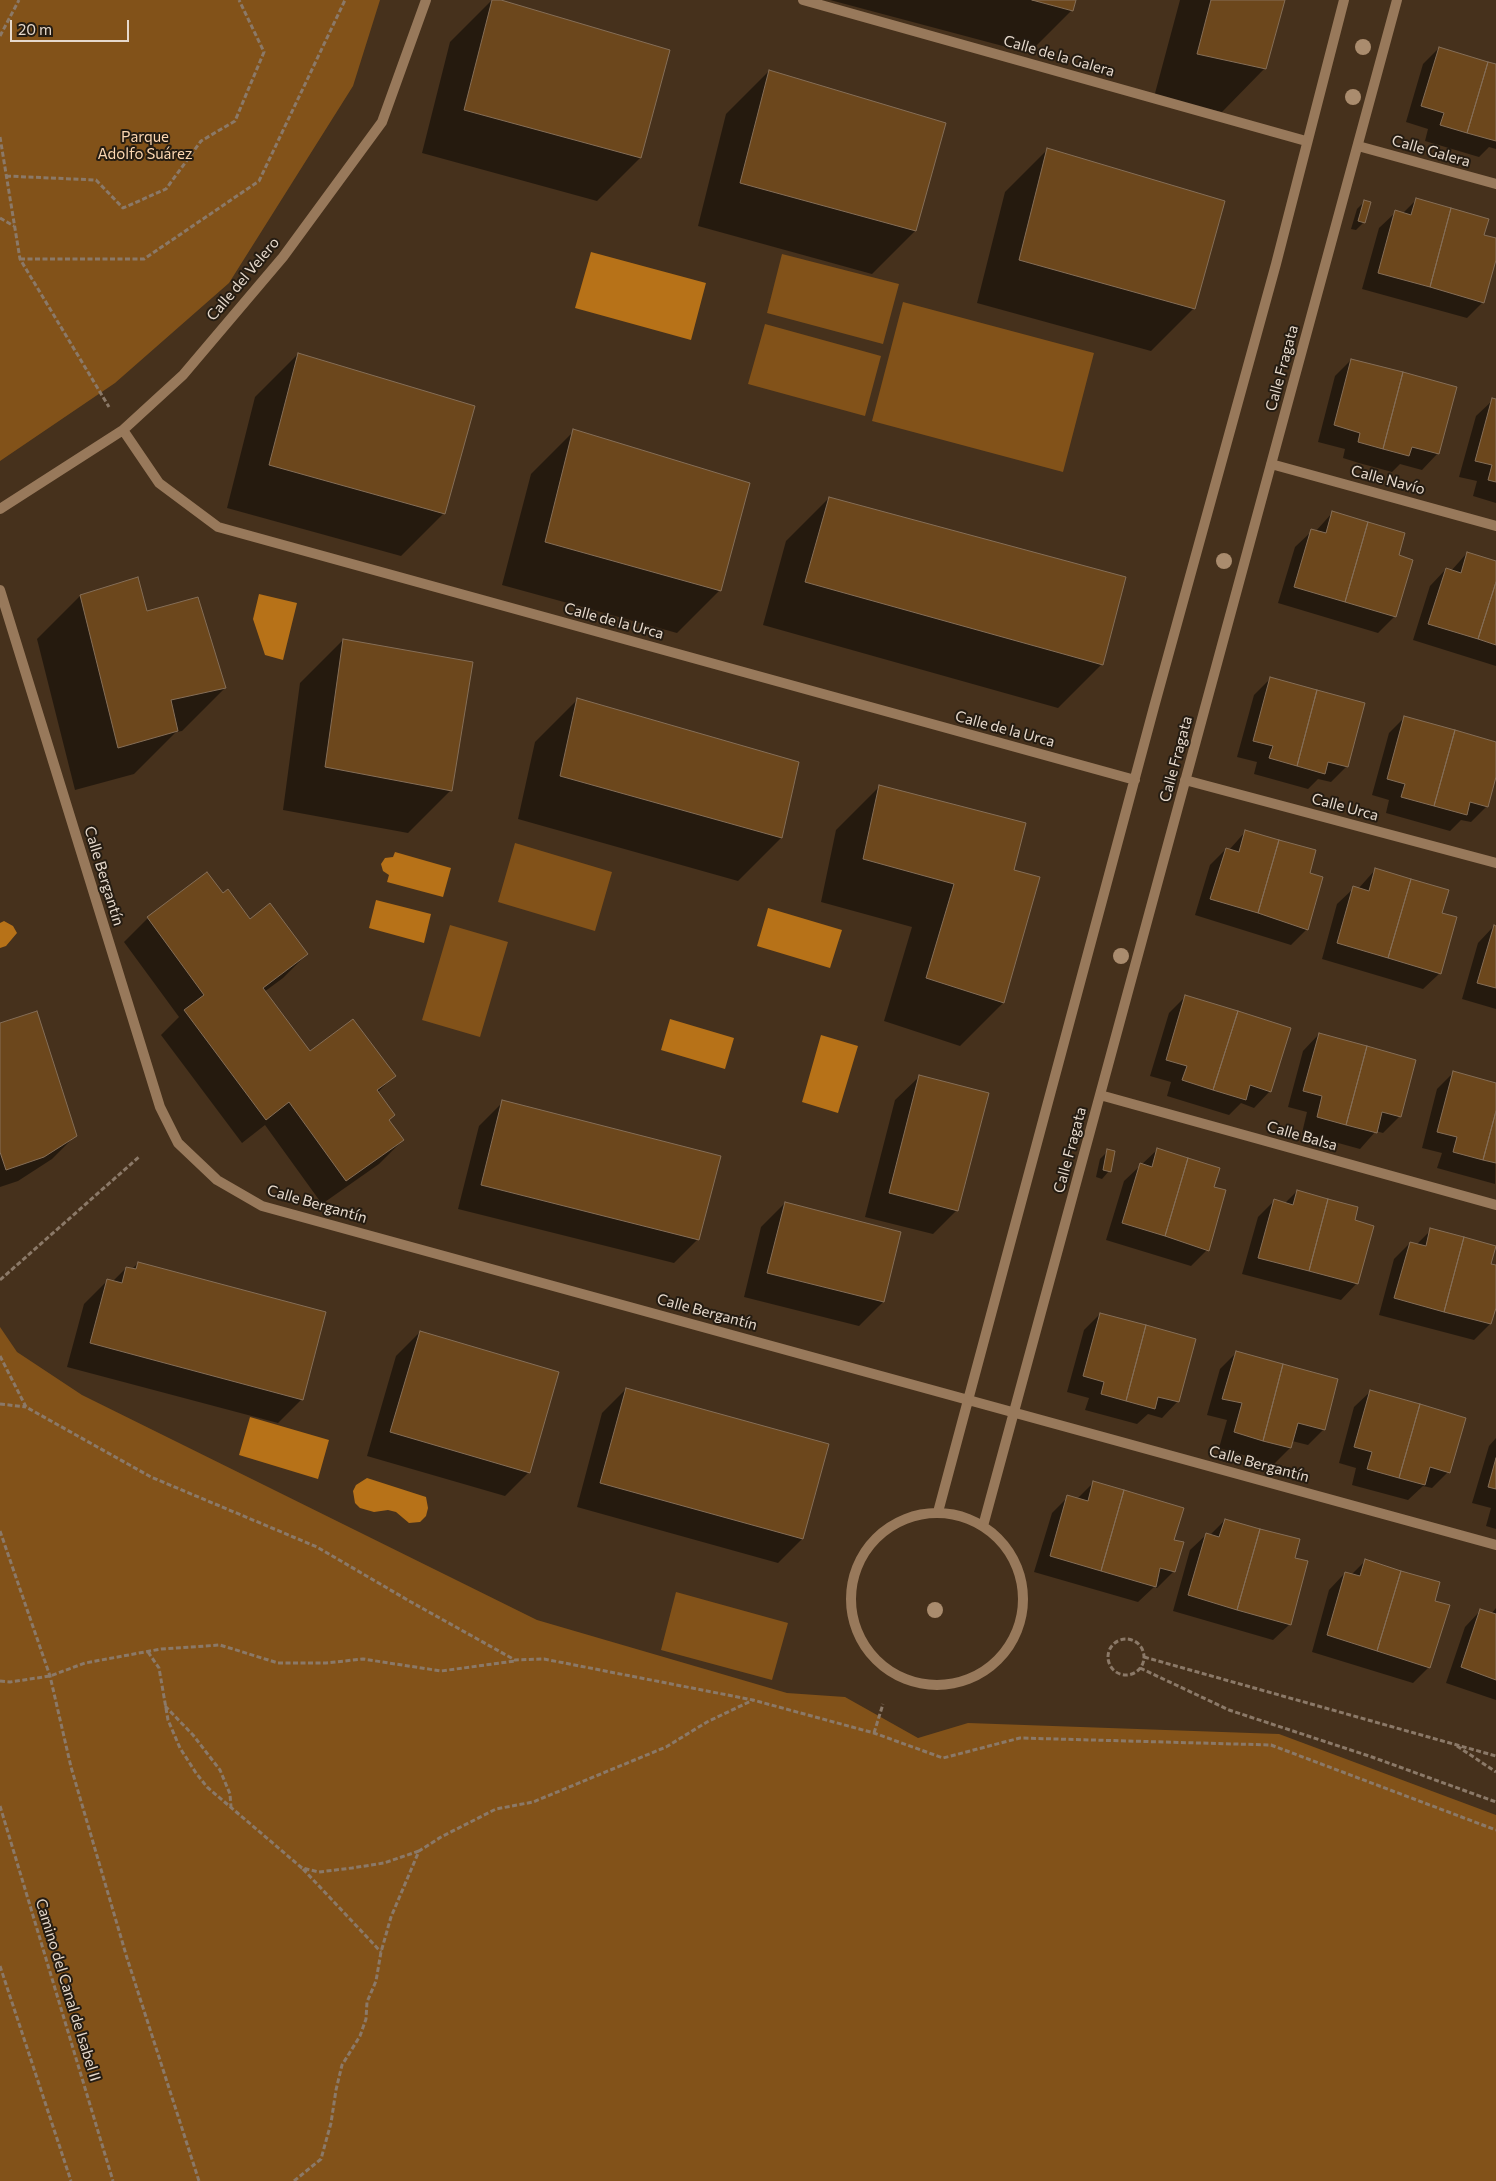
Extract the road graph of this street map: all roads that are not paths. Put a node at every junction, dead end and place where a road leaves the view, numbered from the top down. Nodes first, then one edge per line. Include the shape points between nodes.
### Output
1 (426, 0) edge
2 (803, 0) edge
3 (1344, 0) edge
4 (1397, 0) edge
5 (1306, 141) junction
6 (1358, 146) junction
7 (1496, 184) edge
8 (123, 430) junction
9 (1271, 464) junction
10 (0, 509) edge
11 (1496, 526) edge
12 (0, 590) edge
13 (1135, 780) junction
14 (1185, 780) junction
15 (1496, 863) edge
16 (1100, 1096) junction
17 (1496, 1205) edge
18 (968, 1400) junction
19 (1014, 1412) junction
20 (938, 1512) junction
21 (983, 1526) junction
22 (1496, 1544) edge

1 - 8 street, Calle del Velero via 382,122 283,257 183,375
2 - 5 street, Calle de la Galera
3 - 5 street
4 - 6 street, Calle Fragata
5 - 13 street
6 - 7 street, Calle Galera
6 - 9 street, Calle Fragata
8 - 10 street, Calle del Velero
8 - 13 street, Calle de la Urca via 159,483 218,527
9 - 11 street, Calle Navío
9 - 14 street, Calle Fragata
12 - 18 street, Calle Bergantín via 160,1107 178,1143 217,1180 262,1206
13 - 18 street
14 - 15 street, Calle Urca
14 - 16 street, Calle Fragata
16 - 17 street, Calle Balsa
16 - 19 street, Calle Fragata
18 - 19 street, Calle Bergantín
18 - 20 street
19 - 21 street, Calle Fragata
19 - 22 street, Calle Bergantín
20 - 21 street via 961,1516
20 - 21 street via 909,1517 883,1531 864,1552 853,1580 851,1608 860,1636 876,1660 900,1677 932,1686 964,1682 992,1666 1014,1641 1024,1610 1021,1577 1007,1548

